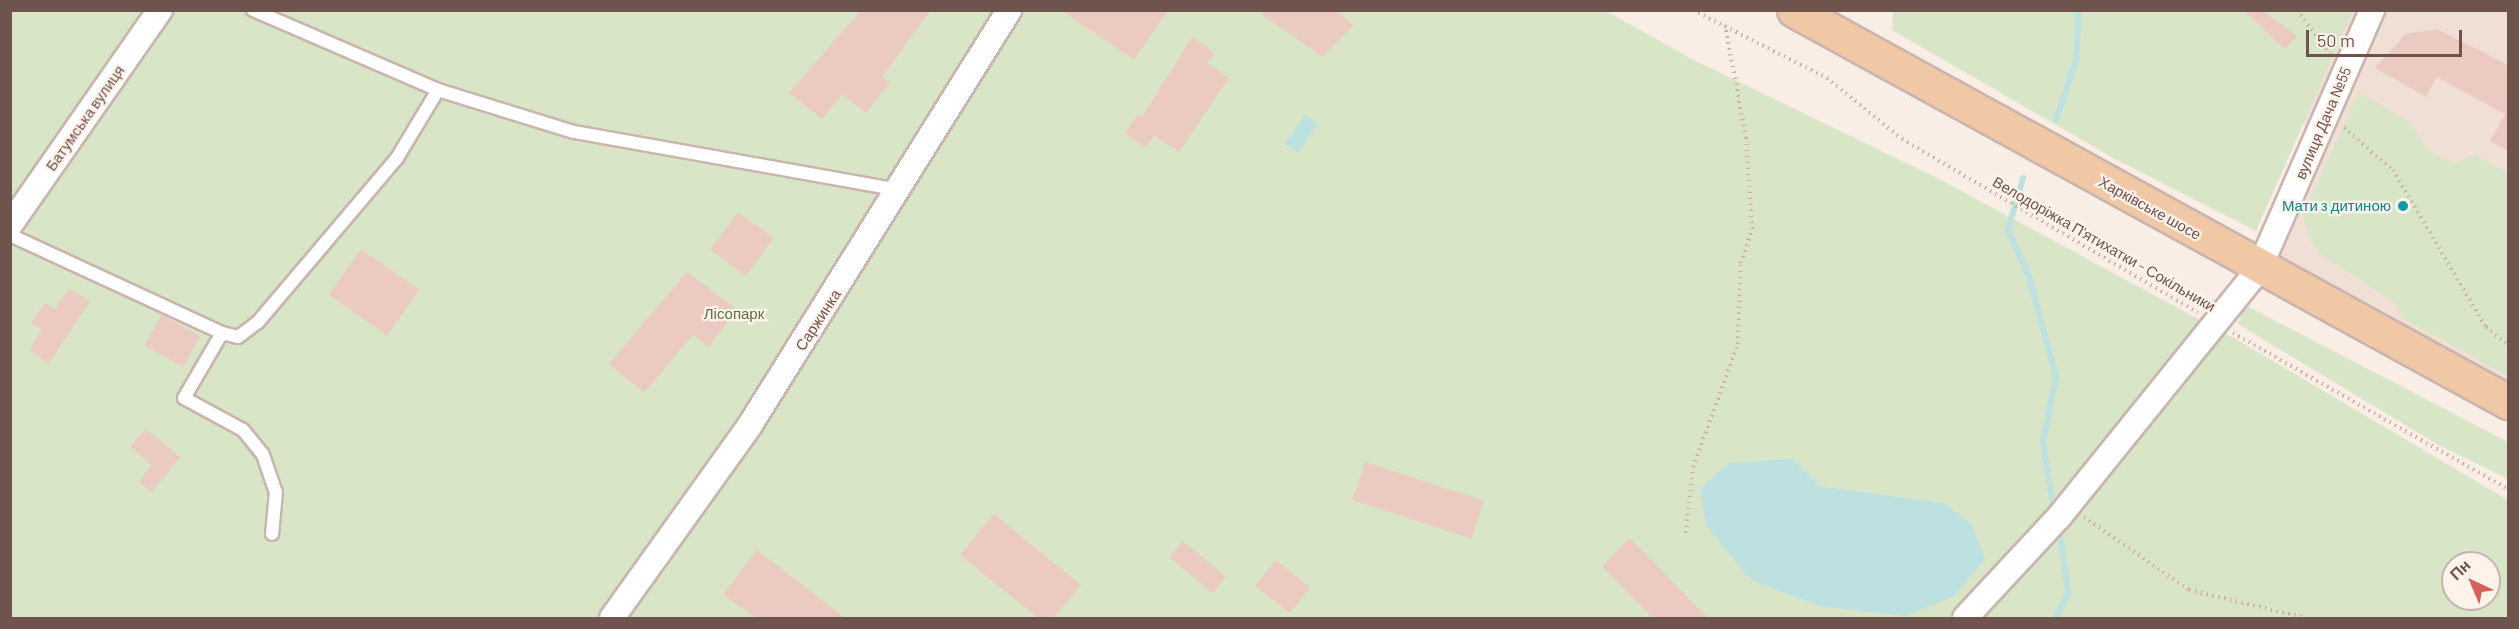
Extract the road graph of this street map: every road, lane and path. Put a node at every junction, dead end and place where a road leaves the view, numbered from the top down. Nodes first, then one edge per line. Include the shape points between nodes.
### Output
1 (160, 10) edge
2 (253, 10) edge
3 (1009, 10) edge
4 (1693, 10) edge
5 (1794, 10) edge
6 (2298, 10) edge
7 (2372, 10) edge
8 (1725, 24) junction
9 (2345, 74) junction
10 (438, 90) junction
11 (2338, 120) dead end
12 (900, 190) junction
13 (10, 225) edge
14 (10, 235) edge
15 (2259, 268) junction
16 (2212, 321) junction
17 (222, 333) junction
18 (2508, 345) edge
19 (2508, 402) edge
20 (2508, 489) edge
21 (2064, 511) junction
22 (1686, 533) dead end
23 (272, 534) dead end
24 (612, 618) edge
25 (1965, 618) edge
26 (2306, 618) edge

1 - 13 street, Батумська вулиця
2 - 10 lane
3 - 12 street, Саржинка
4 - 8 path, Велодоріжка П'ятихатки - Сокільники
5 - 15 main road, Харківське шосе
6 - 9 path
7 - 9 street, вулиця Дача №55
8 - 16 path, Велодоріжка П'ятихатки - Сокільники via 1827,78 1902,139
8 - 22 path via 1748,148 1752,229 1741,263 1738,344 1694,467
9 - 15 street, вулиця Дача №55
10 - 12 lane via 574,132
10 - 17 lane via 397,158 258,322 238,337
11 - 18 path via 2393,170 2486,327
12 - 24 street, Саржинка via 750,425
14 - 17 lane
15 - 16 street, вулиця Дача №55
15 - 19 main road, Харківське шосе
16 - 20 path, Велодоріжка П'ятихатки - Сокільники
16 - 21 street, вулиця Дача №55
17 - 23 lane via 184,398 243,430 263,455 276,492
21 - 25 street, вулиця Дача №55
21 - 26 path via 2189,590

